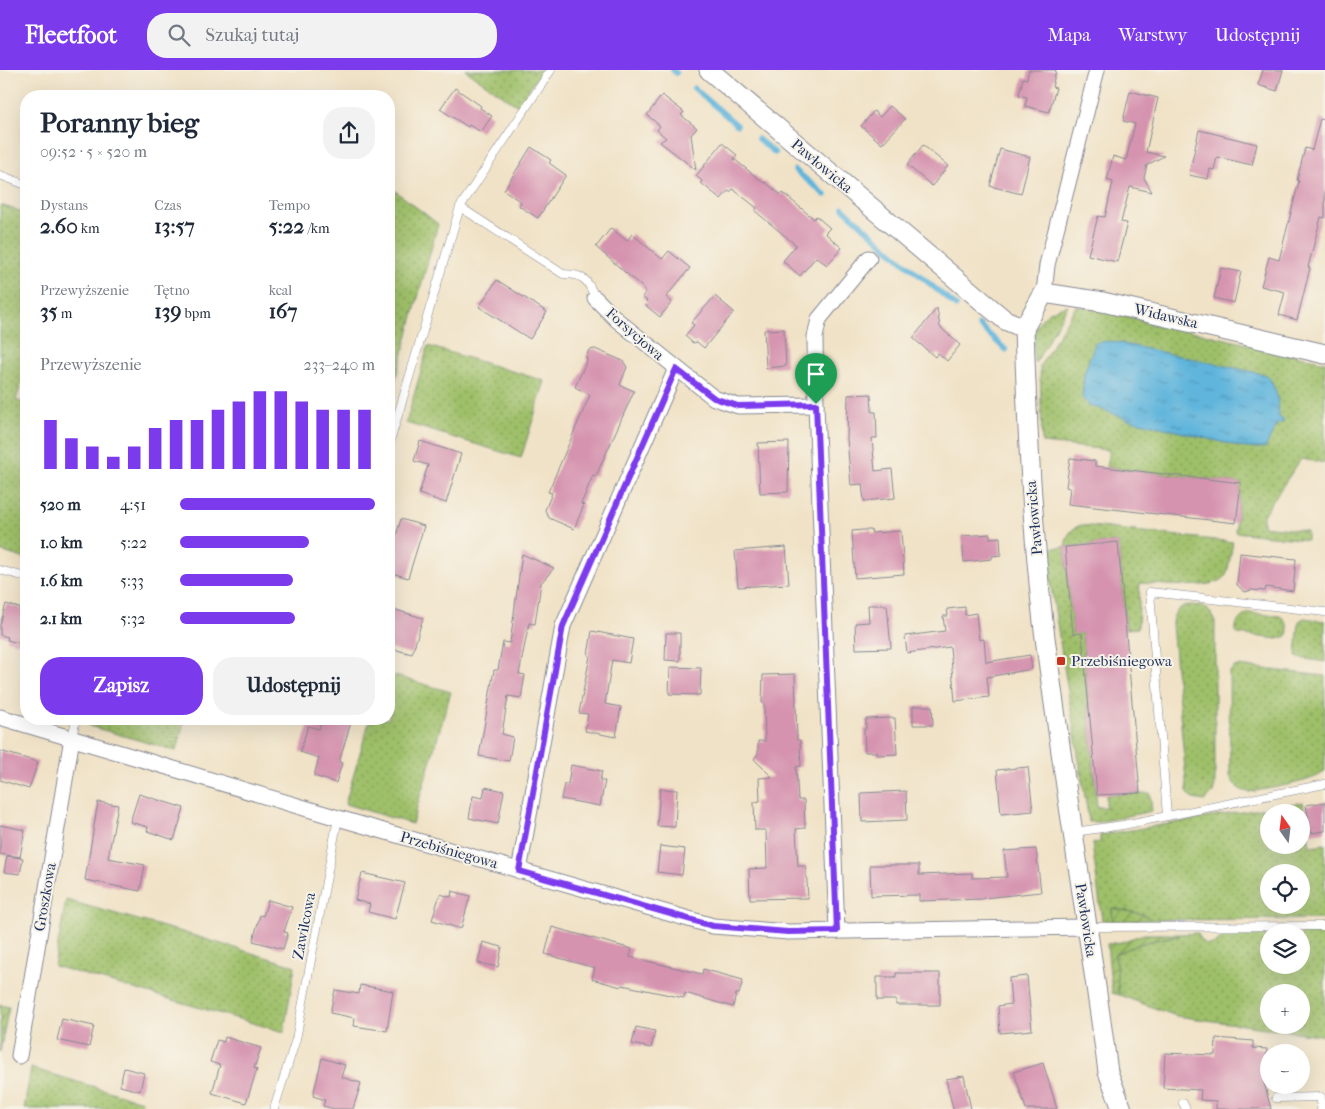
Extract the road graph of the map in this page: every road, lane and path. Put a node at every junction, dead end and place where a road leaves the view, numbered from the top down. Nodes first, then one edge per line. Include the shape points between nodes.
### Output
1 (551, 70) edge
2 (709, 70) edge
3 (1097, 70) edge
4 (0, 175) edge
5 (20, 183) edge
6 (460, 207) junction
7 (870, 258) dead end
8 (1044, 294) junction
9 (595, 298) joint
10 (1024, 328) junction
11 (1325, 354) edge
12 (676, 369) junction
13 (816, 404) junction
14 (395, 425) edge
15 (0, 570) edge
16 (20, 575) edge
17 (1325, 612) edge
18 (0, 717) edge
19 (20, 723) edge
20 (27, 725) edge
21 (75, 725) edge
22 (72, 738) junction
23 (1325, 784) edge
24 (1167, 816) junction
25 (338, 818) junction
26 (1073, 832) junction
27 (519, 871) junction
28 (1325, 926) edge
29 (1087, 927) junction
30 (837, 931) junction
31 (19, 1056) dead end
32 (1276, 1098) dead end
33 (274, 1109) edge
34 (1122, 1109) edge
35 (1321, 1109) edge

1 - 6 lane
2 - 10 street, Pawłowicka via 1005,320
3 - 8 street via 1047,265
4 - 5 lane
6 - 9 lane via 564,274 576,274 589,282
6 - 14 lane
7 - 13 street via 819,319 815,337
8 - 10 street
8 - 11 street, Widawska via 1103,302
9 - 12 street, Forsycjowa
10 - 26 street, Pawłowicka via 1025,397 1039,583
12 - 13 street, Forsycjowa via 714,398 738,406
12 - 27 street, Forsycjowa via 563,626
13 - 30 street
15 - 16 lane
17 - 24 lane via 1150,592
18 - 19 street, Przebiśniegowa
20 - 22 street, Przebiśniegowa
21 - 22 lane
22 - 25 street, Przebiśniegowa
22 - 31 street, Groszkowa
23 - 24 lane
24 - 26 lane
25 - 27 street, Przebiśniegowa
25 - 33 lane, Zawilcowa via 296,1039
26 - 29 street, Pawłowicka
27 - 30 street, Przebiśniegowa via 713,926 788,932
28 - 29 lane
29 - 30 street, Przebiśniegowa
29 - 34 street, Pawłowicka via 1108,1072
32 - 35 lane via 1321,1098

